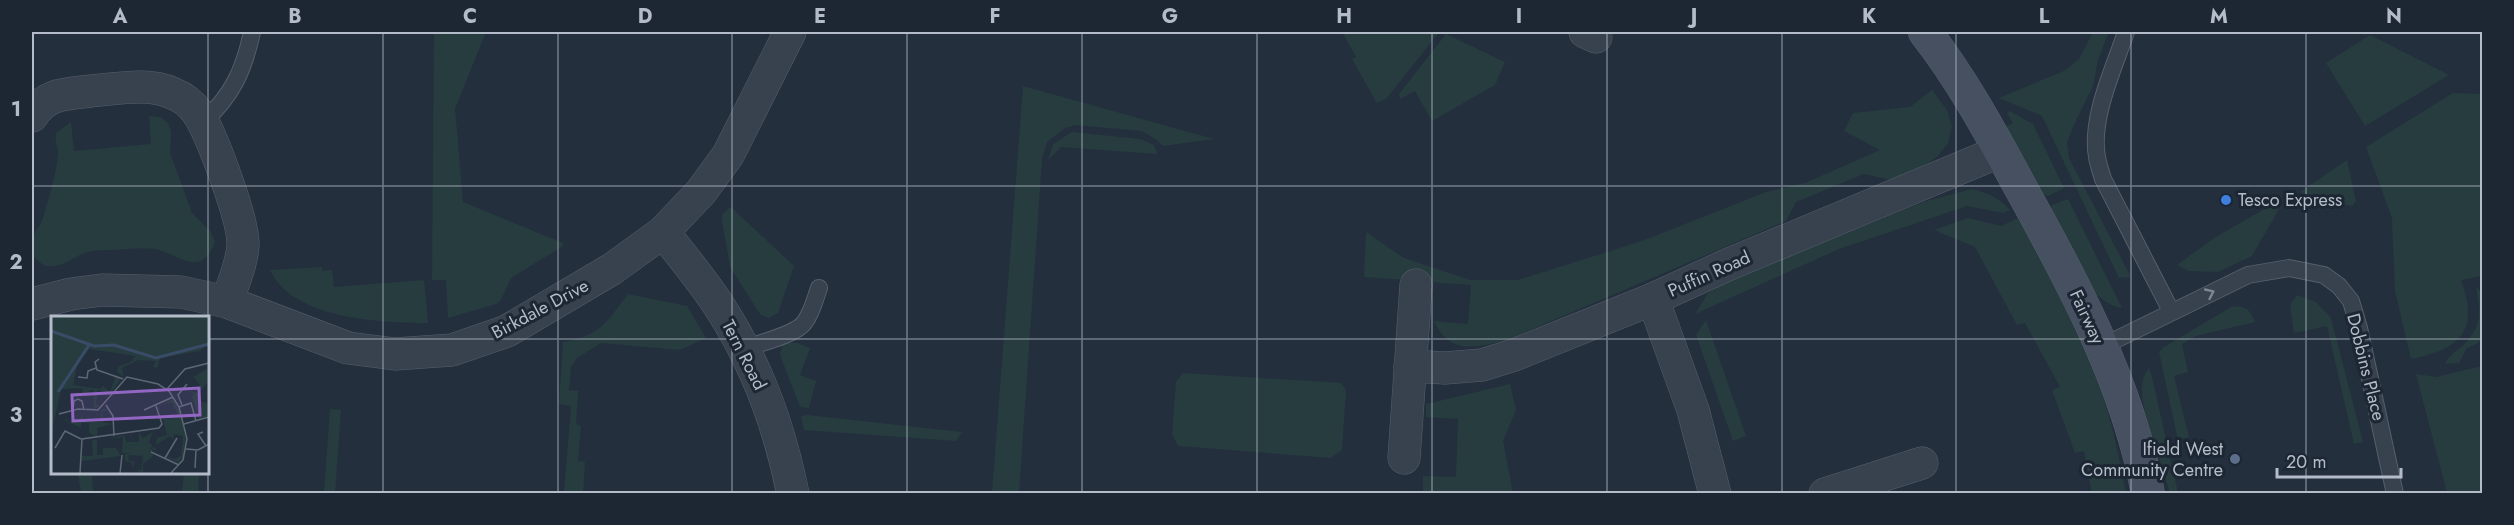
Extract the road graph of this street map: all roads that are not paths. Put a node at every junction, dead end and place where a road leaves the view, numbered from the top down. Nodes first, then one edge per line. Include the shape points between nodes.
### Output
1 (252, 32) edge
2 (790, 32) edge
3 (1925, 32) edge
4 (2126, 32) edge
5 (32, 116) edge
6 (203, 122) junction
7 (2001, 151) junction
8 (663, 232) junction
9 (1416, 285) dead end
10 (819, 288) dead end
11 (1653, 299) junction
12 (227, 302) junction
13 (32, 304) edge
14 (2171, 311) junction
15 (2101, 347) junction
16 (743, 349) junction
17 (1410, 366) junction
18 (1404, 458) dead end
19 (1922, 463) dead end
20 (793, 494) edge
21 (1715, 494) edge
22 (1825, 494) edge
23 (2148, 494) edge
24 (2395, 494) edge

1 - 6 lane via 242,70 231,91
2 - 8 street, Birkdale Drive via 728,155
3 - 7 street via 1949,62
4 - 14 lane via 2100,112 2097,157 2103,179
5 - 6 street via 46,100 70,93 157,88 189,104
6 - 12 street via 243,243
7 - 11 street, Puffin Road
7 - 15 street, Fairway via 2057,254
8 - 12 street, Birkdale Drive via 612,269 507,331 452,350 395,354 348,348
8 - 16 street, Tern Road via 722,310
9 - 17 street
10 - 16 lane via 803,325
11 - 17 street, Puffin Road via 1482,365
11 - 21 street via 1693,410
12 - 13 street, Birkdale Drive via 181,292 130,290 71,294
14 - 15 lane, Dobbins Place
14 -> 24 lane, Dobbins Place via 2248,275 2269,270 2305,270 2324,275 2339,286 2350,302 2359,328
15 - 23 street, Fairway via 2120,392
16 - 20 street, Tern Road via 785,454
17 - 18 street
19 - 22 street

